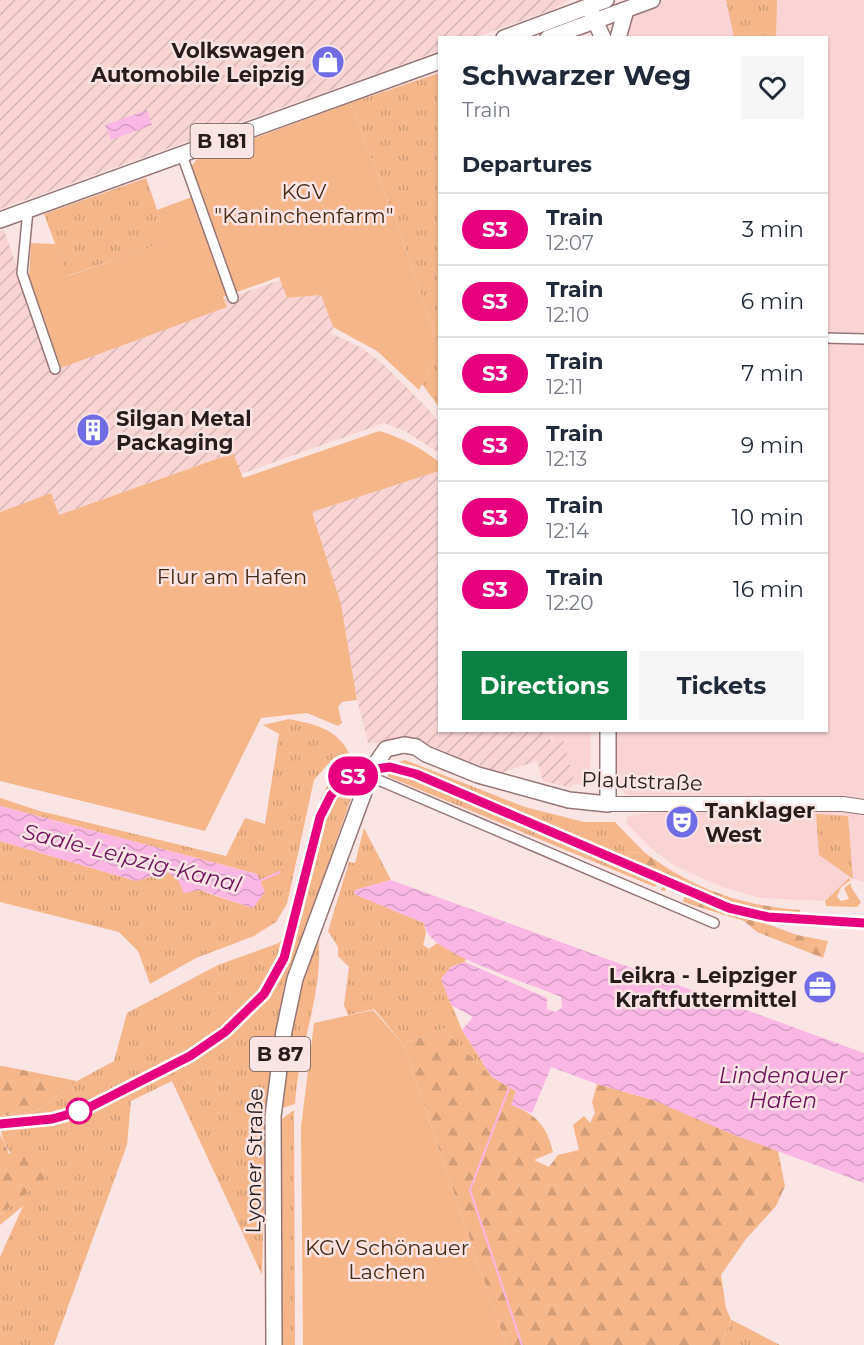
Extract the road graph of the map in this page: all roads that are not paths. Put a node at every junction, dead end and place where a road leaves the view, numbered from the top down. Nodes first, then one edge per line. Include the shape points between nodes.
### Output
1 (606, 0) edge
2 (652, 0) edge
3 (580, 4) edge
4 (626, 10) junction
5 (588, 28) edge
6 (508, 36) edge
7 (556, 36) edge
8 (619, 36) edge
9 (438, 64) edge
10 (182, 155) junction
11 (28, 210) junction
12 (0, 220) edge
13 (233, 298) dead end
14 (828, 338) edge
15 (864, 339) edge
16 (55, 369) dead end
17 (609, 732) edge
18 (373, 769) junction
19 (608, 804) junction
20 (864, 807) edge
21 (714, 923) dead end
22 (274, 1345) edge

1 - 3 main road
2 - 4 main road
3 - 5 main road
3 - 6 main road
4 - 5 main road
4 - 8 main road
5 - 7 main road
9 - 10 main road, B 181
10 - 11 main road, B 181
10 - 13 street
11 - 12 main road, B 181
11 - 16 street via 22,273
14 - 15 street
17 - 19 main road
18 - 19 main road, Plautstraße via 386,749 416,747 478,775 576,801
18 - 21 street
18 - 22 main road, Lyoner Straße / B 87 via 295,979 284,1031 273,1116
19 - 20 main road, Plautstraße via 833,803

